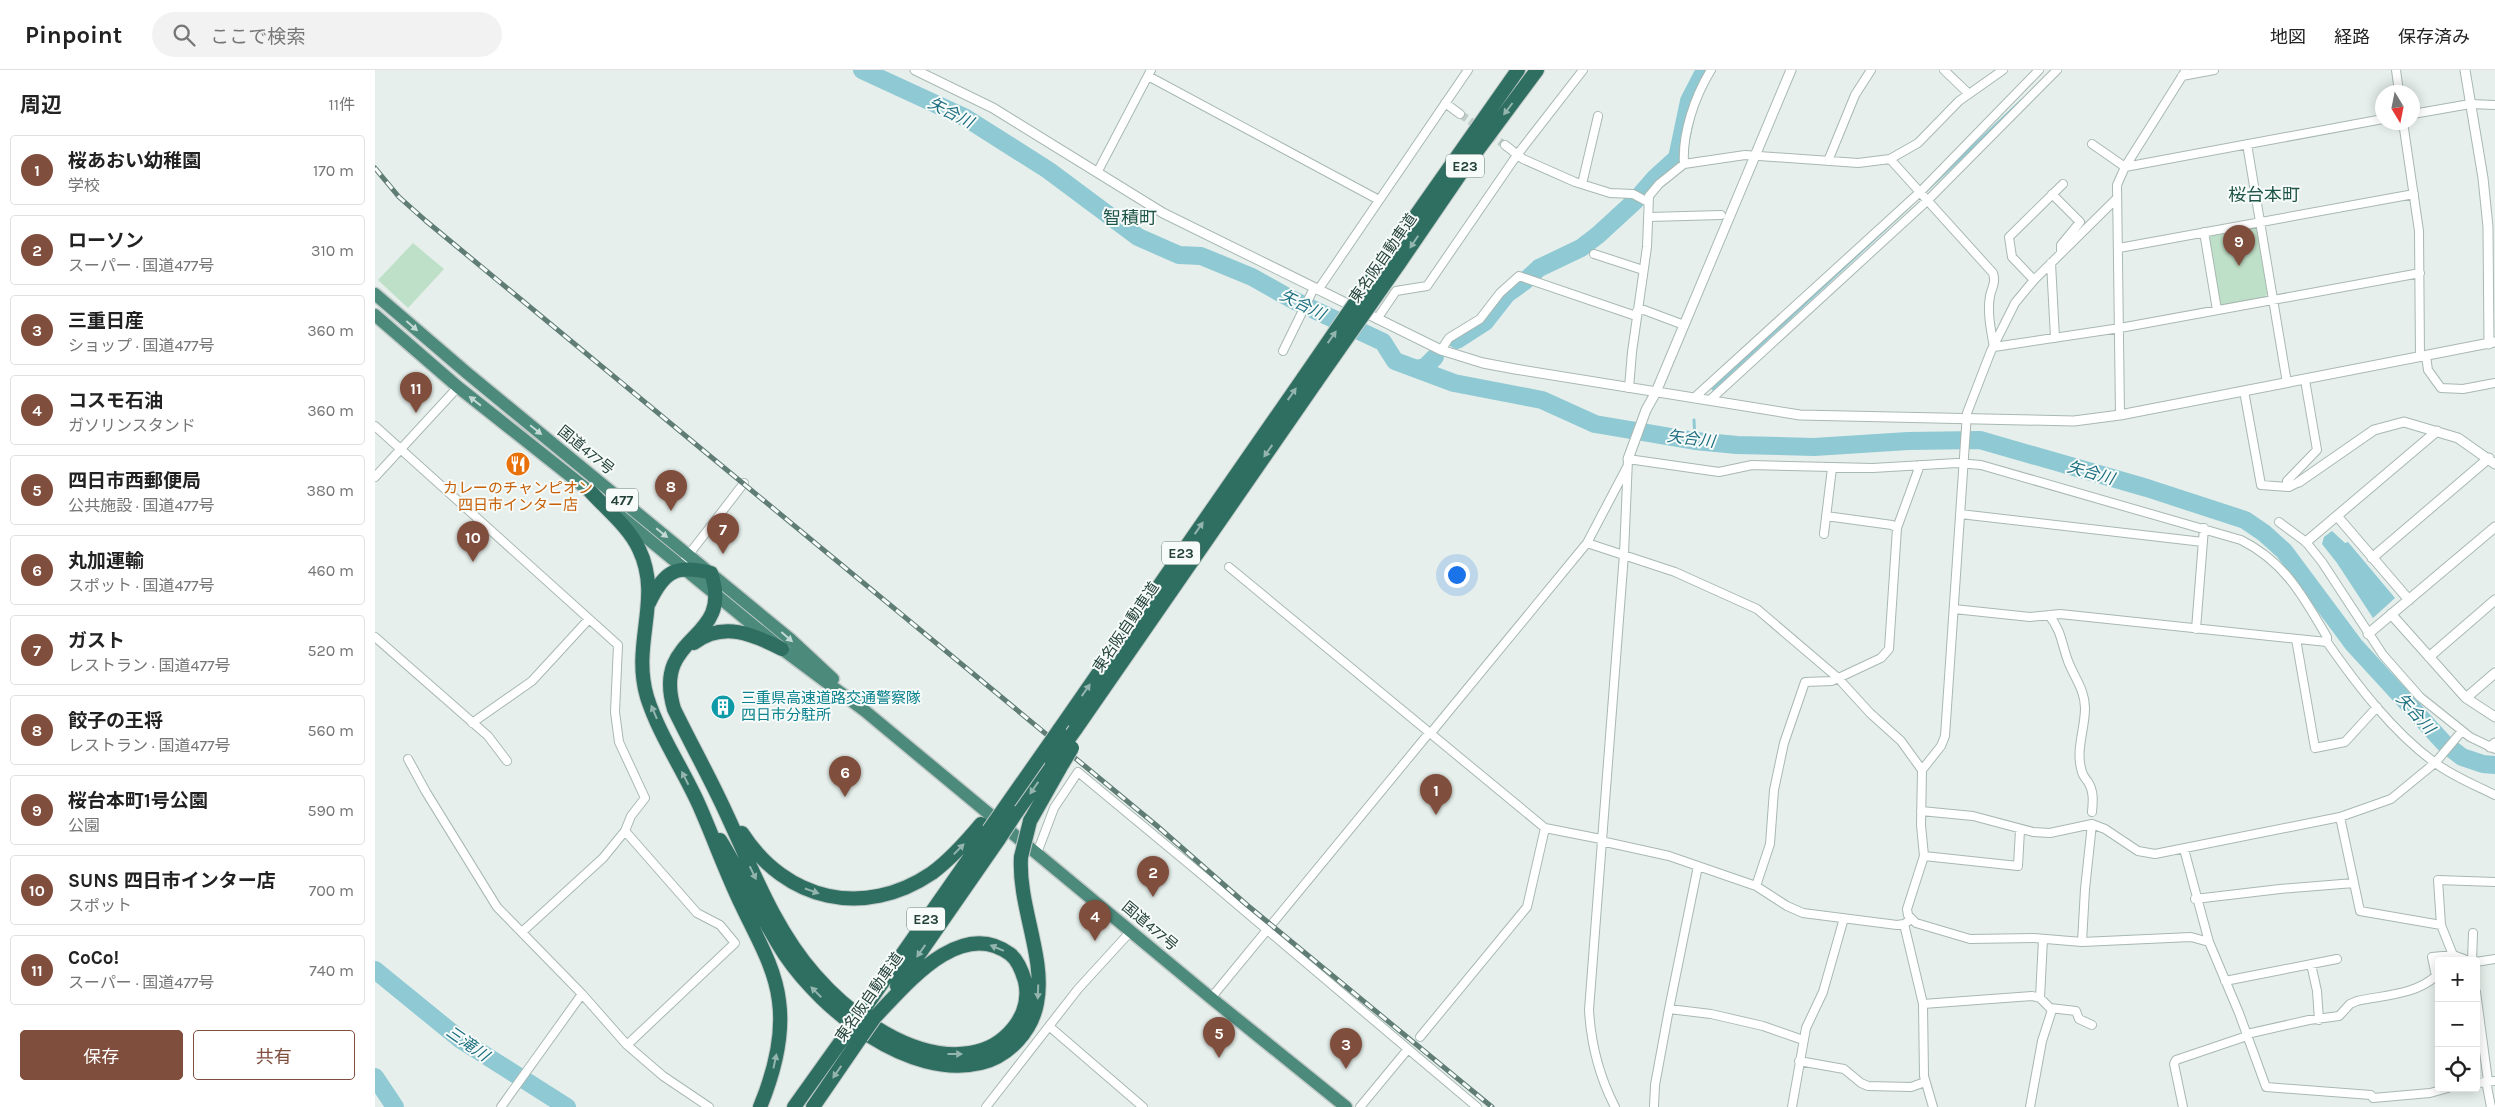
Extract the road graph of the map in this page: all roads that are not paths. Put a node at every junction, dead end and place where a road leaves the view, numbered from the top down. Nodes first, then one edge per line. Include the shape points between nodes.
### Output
1 (915, 70) edge
2 (1468, 70) edge
3 (1518, 70) edge
4 (1537, 70) edge
5 (1583, 70) edge
6 (1711, 70) edge
7 (1791, 70) edge
8 (1871, 70) edge
9 (1944, 70) edge
10 (2003, 70) edge
11 (2039, 70) edge
12 (2057, 70) edge
13 (2214, 70) edge
14 (2396, 70) edge
15 (2465, 70) edge
16 (1150, 73) edge
17 (2184, 73) edge
18 (2398, 85) edge
19 (1969, 94) junction
20 (1445, 104) junction
21 (2470, 104) junction
22 (2495, 105) edge
23 (2420, 113) edge
24 (1460, 114) tunnel mouth
25 (1598, 116) dead end
26 (2375, 120) edge
27 (2404, 130) edge
28 (2091, 144) dead end
29 (2247, 144) junction
30 (1505, 145) tunnel mouth
31 (1755, 155) junction
32 (1517, 156) junction
33 (1890, 159) junction
34 (1829, 161) junction
35 (1684, 164) junction
36 (2125, 167) junction
37 (1097, 171) junction
38 (1582, 184) junction
39 (2063, 184) dead end
40 (2051, 194) junction
41 (2414, 194) junction
42 (1923, 196) junction
43 (2117, 198) junction
44 (1379, 200) junction
45 (1645, 201) junction
46 (1721, 215) dead end
47 (1649, 217) junction
48 (2261, 222) junction
49 (2491, 226) edge
50 (2204, 232) junction
51 (2119, 248) junction
52 (2061, 253) junction
53 (1594, 254) dead end
54 (2051, 263) junction
55 (1643, 270) junction
56 (2420, 273) junction
57 (2034, 280) junction
58 (2493, 285) edge
59 (1314, 291) junction
60 (375, 294) edge
61 (2273, 300) junction
62 (2217, 310) junction
63 (1637, 313) junction
64 (375, 315) edge
65 (1377, 319) junction
66 (1684, 326) junction
67 (2120, 328) junction
68 (2055, 338) junction
69 (2492, 343) edge
70 (1994, 347) junction
71 (1441, 350) junction
72 (1283, 351) dead end
73 (2423, 356) junction
74 (1310, 380) junction
75 (2305, 380) junction
76 (2287, 383) junction
77 (2495, 384) edge
78 (458, 387) junction
79 (1629, 388) junction
80 (2244, 391) junction
81 (1656, 392) junction
82 (1694, 398) junction
83 (1710, 400) junction
84 (2121, 415) junction
85 (1966, 423) junction
86 (375, 426) edge
87 (2437, 430) junction
88 (401, 448) junction
89 (2492, 461) edge
90 (1628, 462) junction
91 (1964, 462) junction
92 (1920, 465) junction
93 (1832, 468) junction
94 (375, 477) edge
95 (2299, 482) joint
96 (744, 483) dead end
97 (2289, 487) junction
98 (591, 491) junction
99 (1960, 514) junction
100 (1826, 516) junction
101 (2337, 516) junction
102 (2279, 522) dead end
103 (2495, 527) edge
104 (1897, 528) junction
105 (2204, 528) junction
106 (1824, 534) dead end
107 (2203, 542) junction
108 (2306, 542) junction
109 (1587, 543) junction
110 (1624, 554) junction
111 (688, 555) junction
112 (2372, 558) junction
113 (1229, 567) dead end
114 (683, 568) junction
115 (711, 574) junction
116 (717, 597) junction
117 (2409, 600) junction
118 (2495, 600) edge
119 (649, 603) junction
120 (1954, 609) junction
121 (2391, 614) junction
122 (2049, 615) junction
123 (589, 619) junction
124 (2196, 629) junction
125 (2368, 634) junction
126 (375, 637) edge
127 (2296, 639) junction
128 (2327, 642) junction
129 (782, 649) junction
130 (2429, 657) junction
131 (671, 667) junction
132 (2495, 673) edge
133 (1839, 678) junction
134 (2465, 698) junction
135 (2377, 707) junction
136 (865, 711) junction
137 (2495, 717) edge
138 (472, 722) junction
139 (2461, 732) junction
140 (1429, 733) junction
141 (2493, 746) edge
142 (408, 759) dead end
143 (507, 761) dead end
144 (1051, 761) junction
145 (2437, 761) junction
146 (1922, 770) junction
147 (2493, 793) edge
148 (718, 797) junction
149 (699, 805) junction
150 (1921, 811) junction
151 (2092, 812) dead end
152 (2340, 816) junction
153 (2092, 824) junction
154 (985, 827) junction
155 (1545, 828) junction
156 (2020, 830) junction
157 (625, 831) junction
158 (1601, 840) junction
159 (2184, 849) junction
160 (1037, 853) junction
161 (1924, 856) junction
162 (1698, 866) junction
163 (2495, 882) edge
164 (2354, 883) junction
165 (1756, 886) junction
166 (2195, 899) junction
167 (1844, 918) junction
168 (1907, 922) junction
169 (2441, 925) junction
170 (1265, 930) junction
171 (1131, 931) junction
172 (522, 932) junction
173 (2473, 933) dead end
174 (2043, 939) junction
175 (2082, 942) junction
176 (2209, 942) junction
177 (2453, 955) junction
178 (2459, 957) edge
179 (2471, 957) edge
180 (2337, 959) dead end
181 (2495, 959) edge
182 (2480, 961) edge
183 (2311, 964) junction
184 (2225, 981) junction
185 (582, 994) junction
186 (1211, 998) junction
187 (2040, 998) junction
188 (2478, 1002) edge
189 (1923, 1004) junction
190 (2050, 1008) junction
191 (1669, 1009) junction
192 (869, 1013) junction
193 (2319, 1020) junction
194 (2092, 1025) dead end
195 (1050, 1027) junction
196 (2247, 1035) junction
197 (1421, 1037) dead end
198 (1803, 1040) junction
199 (627, 1045) junction
200 (1408, 1049) junction
201 (1799, 1061) junction
202 (2490, 1081) edge
203 (1925, 1082) junction
204 (2435, 1092) edge
205 (2373, 1098) junction
206 (501, 1107) edge
207 (709, 1107) edge
208 (760, 1107) edge
209 (795, 1107) edge
210 (813, 1107) edge
211 (986, 1107) edge
212 (1143, 1107) edge
213 (1346, 1107) edge
214 (1360, 1107) edge
215 (1477, 1107) edge
216 (1615, 1107) edge
217 (1654, 1107) edge
218 (1792, 1107) edge
219 (1933, 1107) edge
220 (2030, 1107) edge
221 (2183, 1107) edge
222 (2374, 1107) edge
223 (2491, 1107) edge

1 - 37 street via 993,108
2 - 20 street
74 -> 3 highway, 東名阪自動車道 / E23, bridge via 1386,258
4 -> 74 highway, 東名阪自動車道 / E23, bridge via 1398,265
5 - 32 street
6 - 35 street via 1691,116 1683,152
7 - 31 street
8 - 34 street via 1855,95
9 - 19 street
10 - 19 street
11 - 42 street
12 - 42 street
13 - 17 street
14 - 18 street
15 - 21 street
16 - 37 street
16 - 44 street
17 - 36 street
19 - 33 street via 1917,143
20 - 24 street
20 - 44 street
21 - 22 street
21 - 23 street
21 - 49 street
25 - 38 street
26 - 29 street
27 - 41 street
28 - 36 street
29 - 36 street
29 - 48 street
30 - 32 street
31 - 34 street
31 - 35 street
31 - 66 street
32 - 38 street
32 - 65 street via 1427,286 1395,291
33 - 34 street via 1867,163
33 - 42 street
35 - 45 street via 1659,184
36 - 43 street via 2117,185
37 - 59 street via 1163,213
38 - 45 street via 1634,195
39 - 40 street
40 - 52 street via 2080,222 2061,245
40 - 57 street via 2009,237 2012,257
41 - 48 street
41 - 56 street
42 - 70 street via 1993,273 1995,281 1990,294 1989,320
42 - 82 street
42 - 83 street
43 - 51 street
43 - 52 street
44 - 59 street
45 - 47 street
46 - 47 street
47 - 55 street
48 - 50 street
48 - 61 street
49 - 58 street
50 - 51 street
50 - 62 street
51 - 67 street
52 - 54 street
53 - 55 street
54 - 57 street
54 - 68 street
55 - 63 street
56 - 61 street
56 - 73 street
57 - 70 street via 2015,303
58 - 69 street
59 - 65 street
59 - 72 street
60 -> 111 highway, 国道477号 / 477
61 - 62 street
61 - 76 street
62 - 67 street
63 - 66 street via 1644,310
63 - 71 street via 1519,276 1473,325 1445,341
63 - 79 street
64 - 78 highway, 国道477号 / 477
65 - 71 street
66 - 81 street
67 - 68 street
67 - 84 street
68 - 70 street
69 - 73 street
70 - 85 street via 1970,404
71 - 79 street via 1483,363
73 - 75 street
73 - 77 street via 2428,370 2441,388 2463,389
74 -> 144 highway, 東名阪自動車道 / E23, bridge via 1077,732
144 -> 74 highway, 東名阪自動車道 / E23, bridge via 1059,730
75 - 76 street
75 - 97 street via 2317,450 2287,481
76 - 80 street
78 - 88 street
98 -> 78 highway, 国道477号 / 477
79 - 81 street
80 - 84 street
80 - 97 street via 2261,485
81 - 82 street
81 - 90 street via 1646,410
82 - 83 street
83 - 85 street via 1800,415
84 - 85 street via 2074,421
85 - 91 street
86 - 88 street
87 - 89 street via 2464,441
87 - 95 street via 2403,422 2383,426
87 - 101 street
88 - 94 street
88 - 123 street
89 - 112 street
90 - 93 street via 1719,472 1753,465
90 - 109 street
90 - 110 street
91 - 92 street
91 - 99 street
91 - 105 street
92 - 93 street
92 - 104 street
93 - 100 street
95 - 97 street
96 - 111 street
98 - 114 highway, 国道477号 / 477
98 - 119 highway via 639,547 647,571
99 - 107 street
99 - 120 street
100 - 104 street
100 - 106 street
101 - 108 street
101 - 112 street
102 - 108 street
103 - 117 street
104 - 133 street via 1887,652
105 - 107 street
105 - 128 street via 2241,540 2278,564 2307,603
107 - 124 street
108 - 125 street via 2334,579
109 - 110 street
109 - 140 street
110 - 133 street via 1675,572 1757,609
110 - 158 street
111 - 114 street
111 - 115 highway, 国道477号 / 477
112 - 117 street
113 - 140 street
114 - 115 highway
114 - 116 highway, 国道477号 / 477
114 - 119 highway via 666,576
115 - 116 highway
115 -> 136 highway, 国道477号 / 477 via 790,639
116 - 129 highway, 国道477号 / 477
116 - 131 highway via 708,622 684,647
117 - 121 street
118 - 130 street
149 -> 119 highway via 656,717 643,680 642,642
120 - 122 street via 2030,617
120 - 146 street via 1945,736
121 - 125 street
121 - 130 street
122 - 124 street
122 - 151 street via 2061,633 2068,660 2084,697 2085,714 2079,747 2082,774 2093,794
123 - 138 street via 532,681
123 - 157 street via 618,645 615,712 619,742 645,798 631,816
124 - 127 street
125 - 139 street via 2420,696
126 - 138 street
127 - 128 street
127 - 135 street via 2315,748 2345,742
128 - 135 street
129 - 131 highway via 749,633 717,631 696,641
129 - 136 highway, 国道477号 / 477
130 - 134 street
131 - 148 highway via 669,688 674,709
132 - 134 street
133 - 146 street via 1901,741
133 - 165 street via 1832,682 1805,682 1784,743 1773,797 1770,844
134 - 137 street
135 - 145 street
136 - 160 highway, 国道477号 / 477
138 - 143 street via 488,736
139 - 141 street
139 - 145 street
140 - 155 street
140 - 170 street
142 - 172 street via 497,907
144 -> 149 highway, bridge via 1021,857 1022,896 1038,973 1037,1003 1020,1038 999,1056 973,1065 944,1065 914,1057 884,1043 855,1025 812,988 785,955
144 - 154 highway, 東名阪自動車道, bridge
144 -> 192 highway, 東名阪自動車道 / E23, bridge via 999,839
145 - 147 street
145 - 152 street via 2391,800
146 - 150 street
148 -> 154 highway via 752,848 772,870 798,886 841,898 873,897 903,889 945,863
148 -> 192 highway via 771,910 792,944 838,998 882,1030 911,1045 935,1052 955,1055 983,1051 1004,1039 1019,1020 1026,996 1023,975 1012,956 1002,949 979,943 957,947
208 -> 149 highway via 774,1068 780,1035 779,1000 765,956
150 - 156 street via 1973,816
150 - 161 street
152 - 159 street
152 - 164 street
153 - 156 street via 2050,832
153 - 159 street via 2143,853
153 - 175 street
154 - 192 highway, 東名阪自動車道 / E23
155 - 158 street
155 - 197 street via 1527,907
156 - 161 street via 2018,866
157 - 172 street via 603,858
157 - 199 street via 697,913 720,925 735,942
158 - 162 street
158 - 216 street via 1589,1010 1596,1062
159 - 166 street
160 - 170 street via 1054,808 1077,772
160 - 171 highway, 国道477号 / 477
161 - 168 street via 1907,909
162 - 165 street
162 - 191 street
163 - 169 street via 2438,880
164 - 166 street
164 - 169 street via 2359,911
165 - 167 street via 1795,911
166 - 176 street
167 - 168 street
167 - 198 street via 1823,992
168 - 174 street via 1970,938
168 - 189 street
169 - 177 street
170 - 186 street
170 - 200 street
171 - 186 highway, 国道477号 / 477
171 - 195 street via 1078,989
172 - 185 street
173 - 179 street
174 - 175 street
174 - 187 street
175 - 176 street via 2191,938
176 - 184 street
177 - 178 street
177 - 193 street via 2432,957 2436,976 2421,987 2357,1001 2339,1016
180 - 183 street
181 - 182 street
183 - 184 street
183 - 193 street
184 - 196 street
185 - 199 street
185 - 206 street
186 - 213 highway, 国道477号 / 477
187 - 189 street
187 - 190 street
188 - 202 street
189 - 203 street
190 - 194 street via 2076,1011 2079,1019
190 - 220 street
191 - 198 street via 1711,1014 1763,1026
191 - 217 street
192 - 209 highway, 東名阪自動車道, bridge via 849,1030
192 -> 210 highway, 東名阪自動車道, bridge via 861,1037
193 - 196 street
195 - 211 street
195 - 212 street
196 - 205 street via 2266,1087 2371,1094
196 - 221 street via 2176,1060 2174,1064
198 - 201 street
199 - 207 street via 663,1076
200 - 214 street
200 - 215 street
201 - 203 street via 1844,1069 1868,1086 1911,1087
201 - 218 street
202 - 223 street
203 - 219 street
204 - 205 street
205 - 222 street

